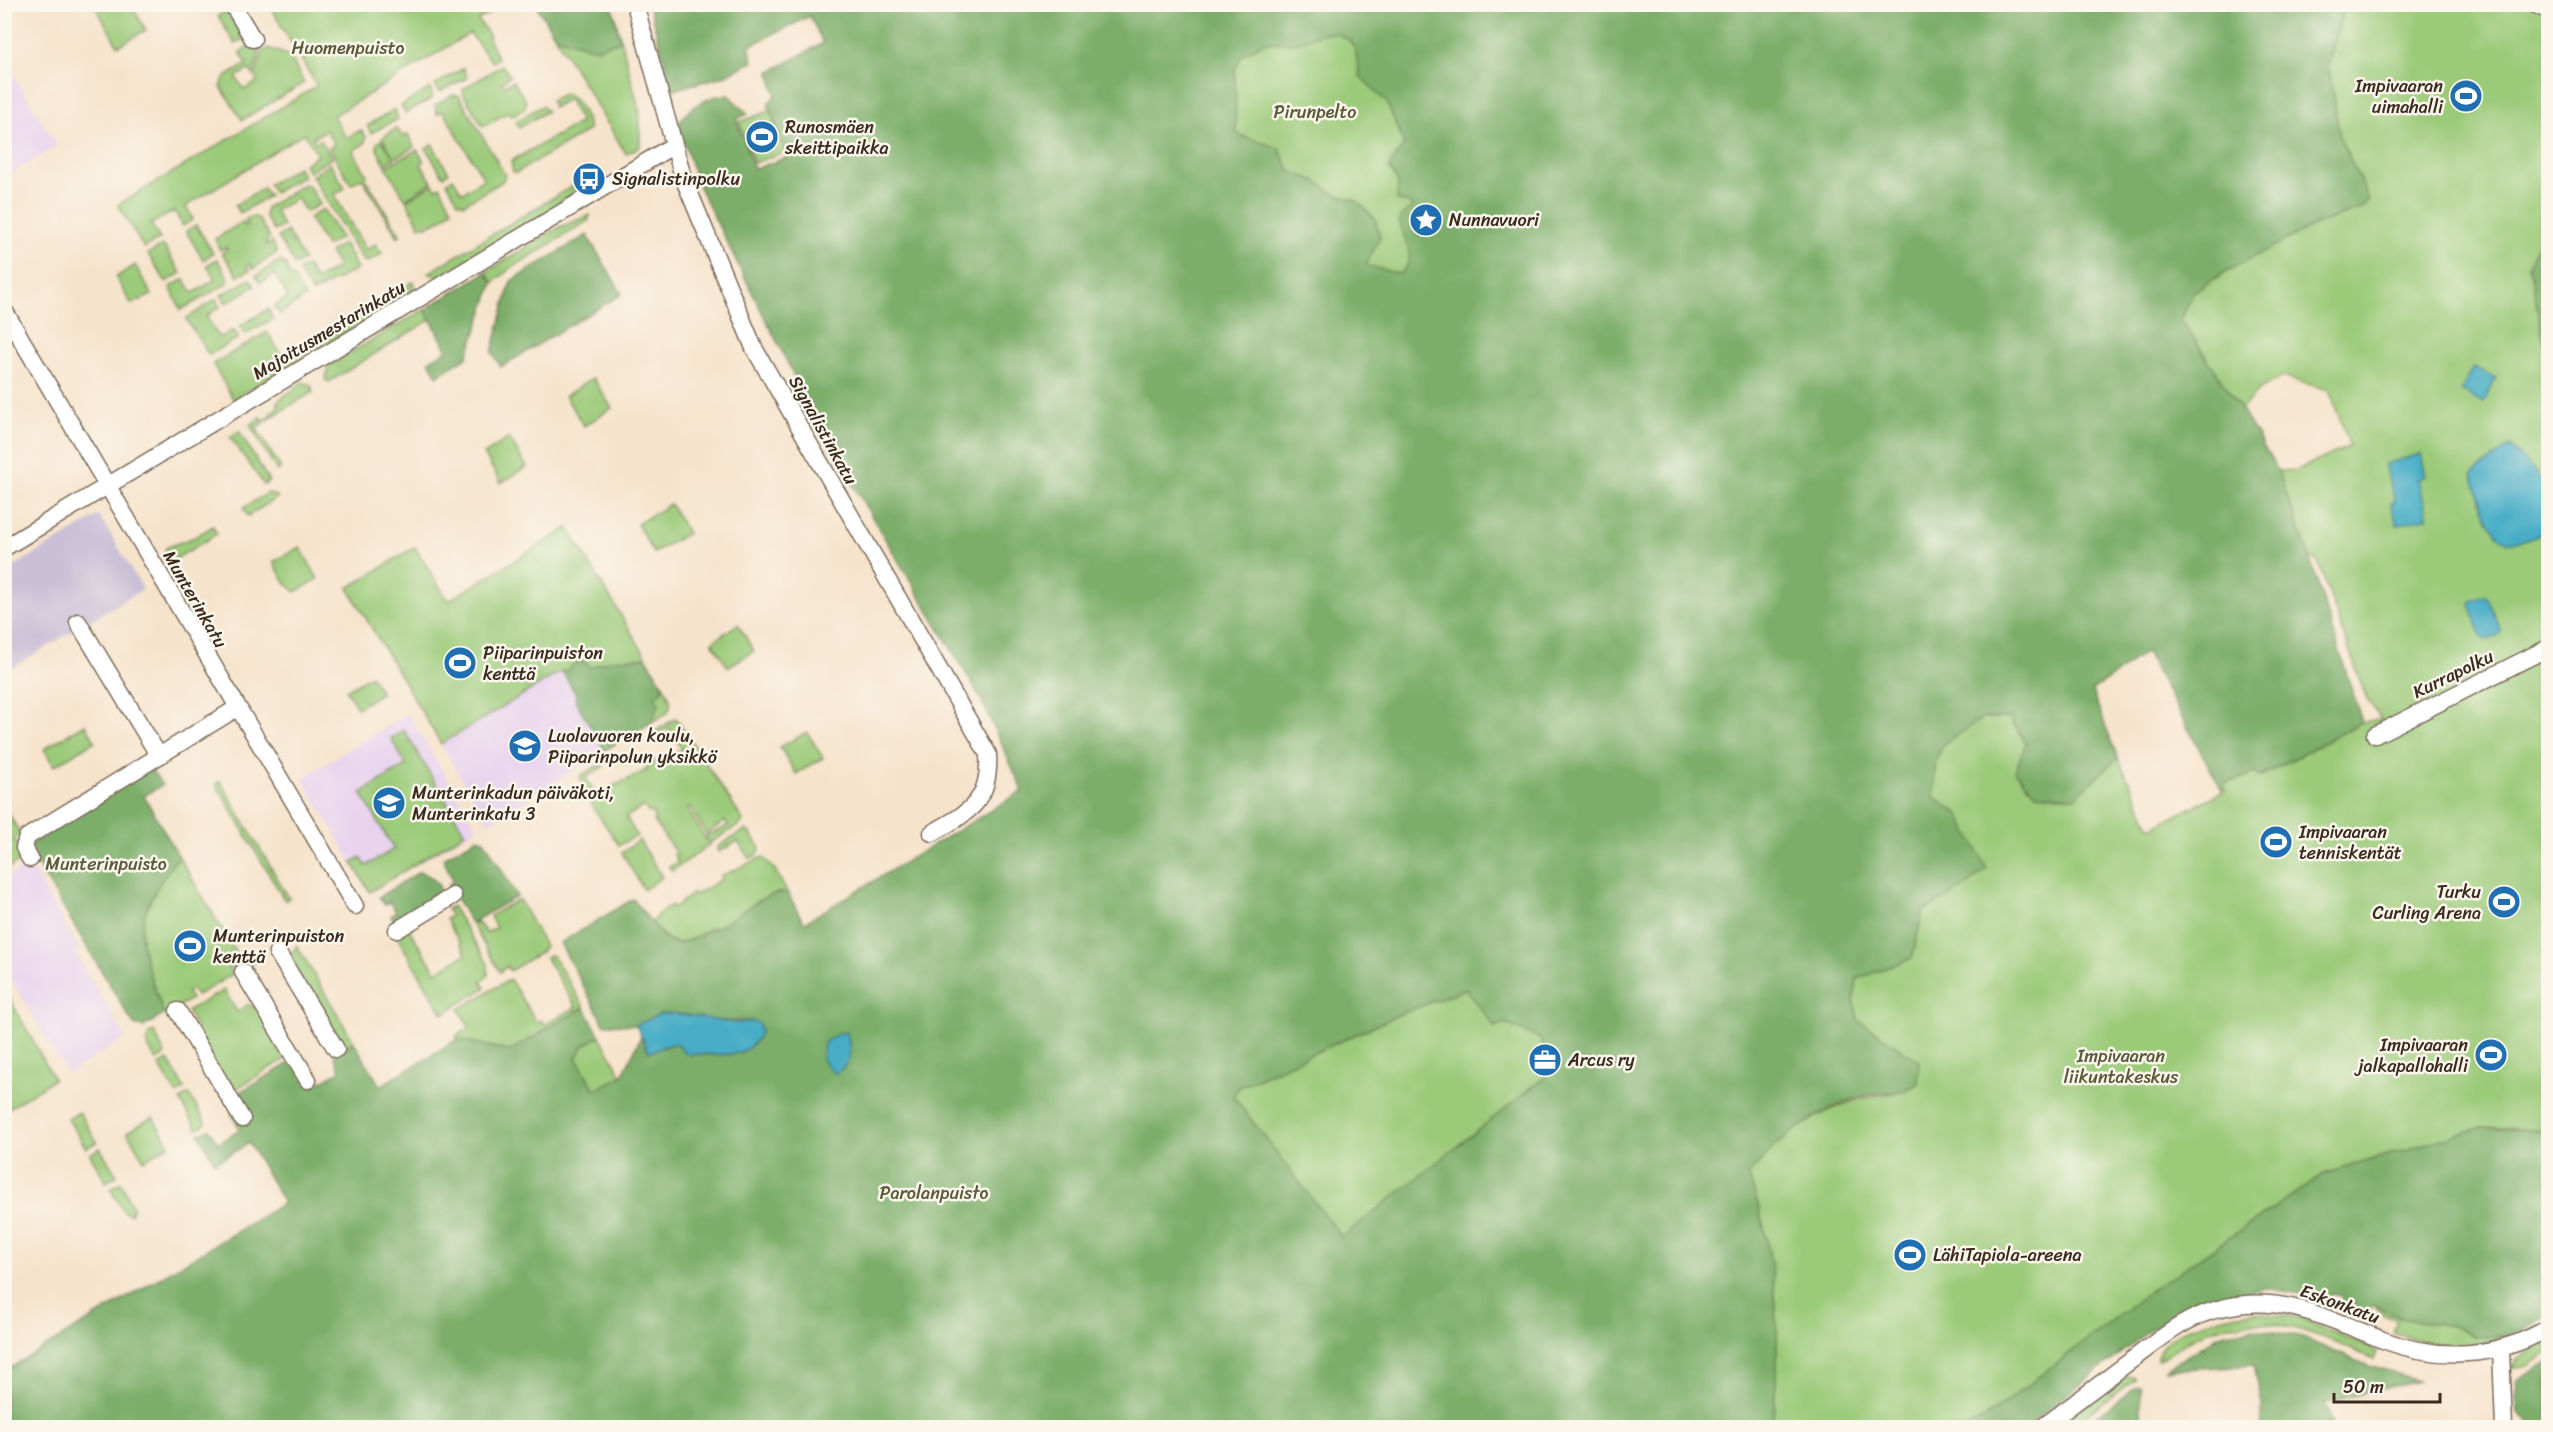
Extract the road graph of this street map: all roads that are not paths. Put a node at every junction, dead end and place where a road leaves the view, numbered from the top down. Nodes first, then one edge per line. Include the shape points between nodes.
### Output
1 (232, 4) edge
2 (635, 4) edge
3 (2533, 4) edge
4 (2548, 10) edge
5 (253, 39) dead end
6 (674, 145) junction
7 (4, 310) edge
8 (108, 486) junction
9 (4, 548) edge
10 (78, 622) dead end
11 (2548, 648) edge
12 (237, 708) junction
13 (2374, 735) dead end
14 (159, 756) junction
15 (932, 833) dead end
16 (30, 859) dead end
17 (453, 896) dead end
18 (355, 906) dead end
19 (397, 930) dead end
20 (277, 952) dead end
21 (243, 972) dead end
22 (178, 1011) dead end
23 (336, 1049) dead end
24 (308, 1080) dead end
25 (242, 1119) dead end
26 (2548, 1328) edge
27 (2501, 1349) junction
28 (2042, 1428) edge
29 (2504, 1428) edge

1 - 5 street
2 - 6 street, Signalistinkatu
3 - 4 street
6 - 8 street, Majoitusmestarinkatu
6 - 15 street, Signalistinkatu via 695,212 754,348 988,754 986,787 978,802
7 - 8 street, Munterinkatu
8 - 9 street, Majoitusmestarinkatu
8 - 12 street, Munterinkatu
10 - 14 street
11 - 13 street, Kurrapolku
12 - 14 street
12 - 18 street, Munterinkatu
14 - 16 street via 27,837 24,848
17 - 19 street
20 - 23 street
21 - 24 street
22 - 25 street
26 - 27 street, Eskonkatu
27 - 28 street, Eskonkatu via 2460,1354 2424,1352 2304,1309 2238,1304 2179,1325
27 - 29 street

